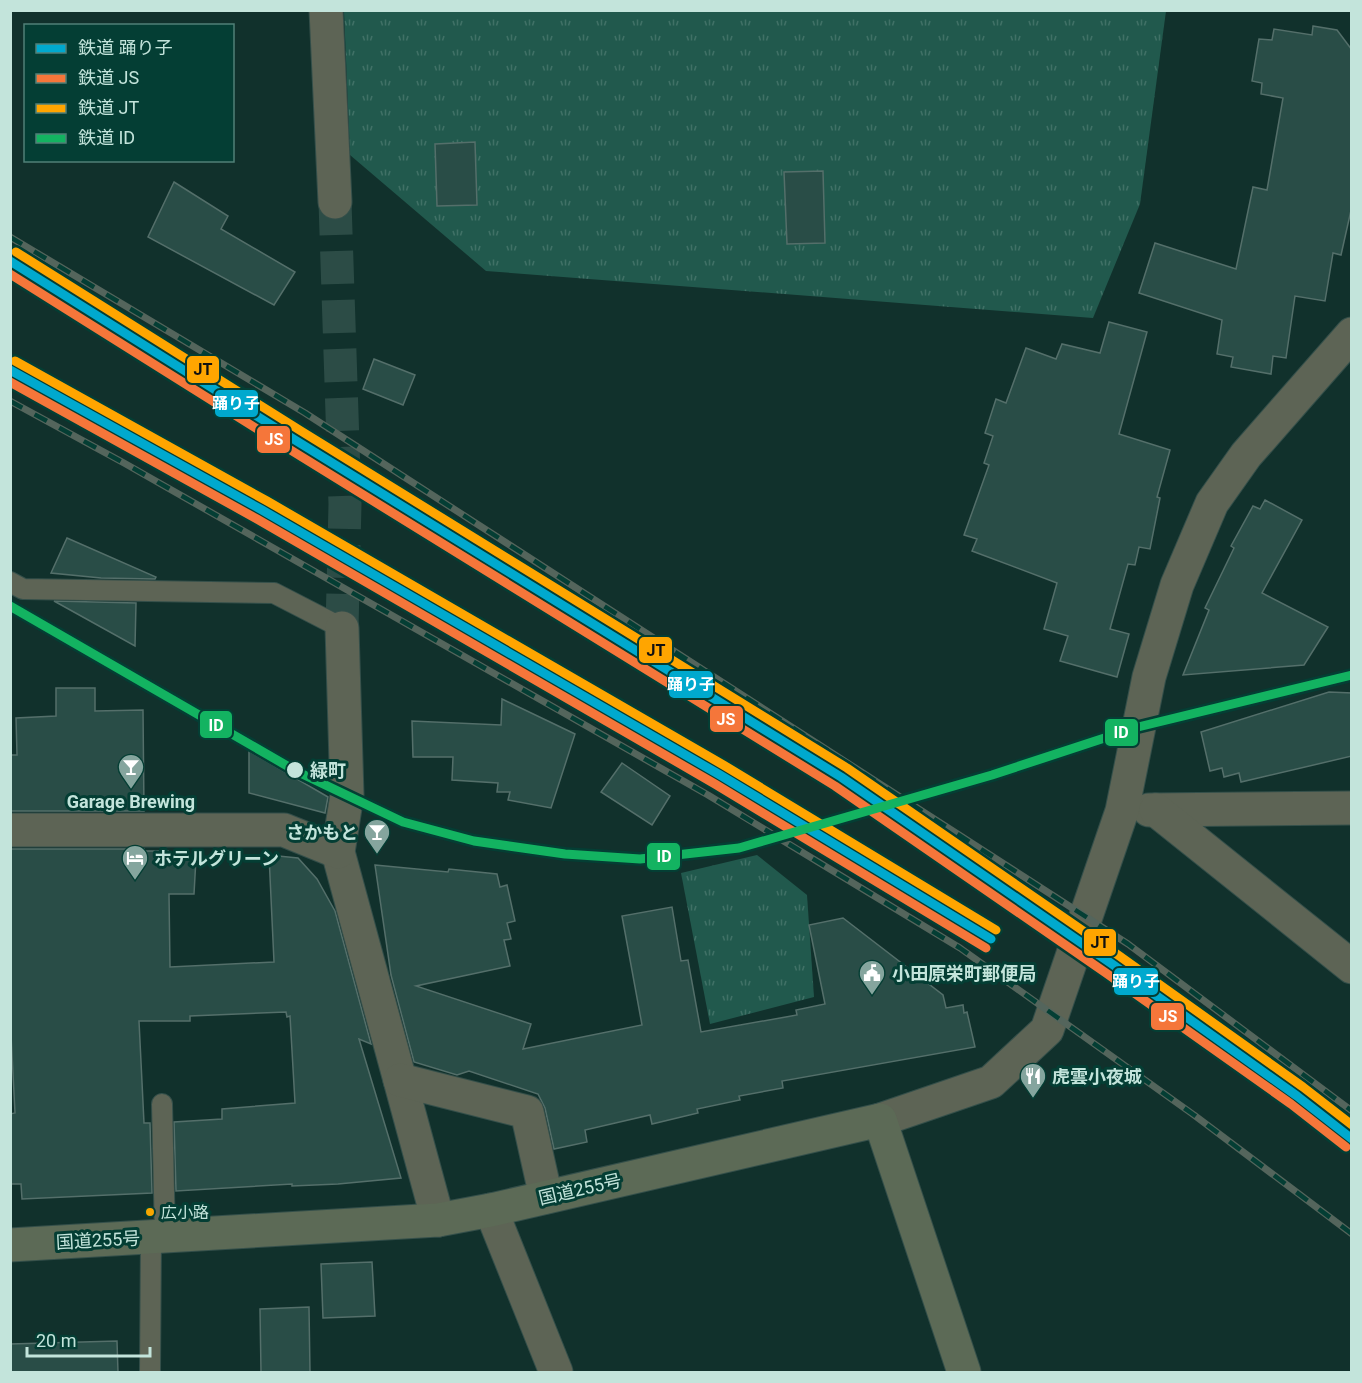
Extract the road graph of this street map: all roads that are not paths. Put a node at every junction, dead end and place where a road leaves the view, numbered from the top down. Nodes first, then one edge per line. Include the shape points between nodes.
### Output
1 (326, 10) edge
2 (335, 202) tunnel mouth
3 (1352, 334) edge
4 (10, 582) edge
5 (342, 628) joint
6 (1352, 808) edge
7 (1122, 810) junction
8 (1156, 810) junction
9 (10, 830) edge
10 (338, 852) junction
11 (1352, 967) edge
12 (400, 1080) junction
13 (162, 1104) dead end
14 (880, 1120) junction
15 (546, 1197) junction
16 (491, 1210) junction
17 (438, 1220) junction
18 (158, 1237) junction
19 (10, 1245) edge
20 (150, 1372) edge
21 (556, 1372) edge
22 (964, 1372) edge

1 - 2 street
3 - 7 street via 1246,455 1212,503 1177,585 1149,677
4 - 5 lane via 23,589 274,593
5 - 10 street via 346,795
6 - 8 street
7 - 8 street
7 - 14 street via 1047,1030 991,1082
8 - 11 street
9 - 10 street via 284,830
10 - 12 street
12 - 15 street via 527,1113
12 - 17 street
13 - 18 lane
14 - 15 highway, 国道255号
14 - 22 highway
15 - 16 highway, 国道255号
16 - 17 highway, 国道255号
16 - 21 street
17 - 18 highway, 国道255号
18 - 19 highway, 国道255号
18 - 20 lane

